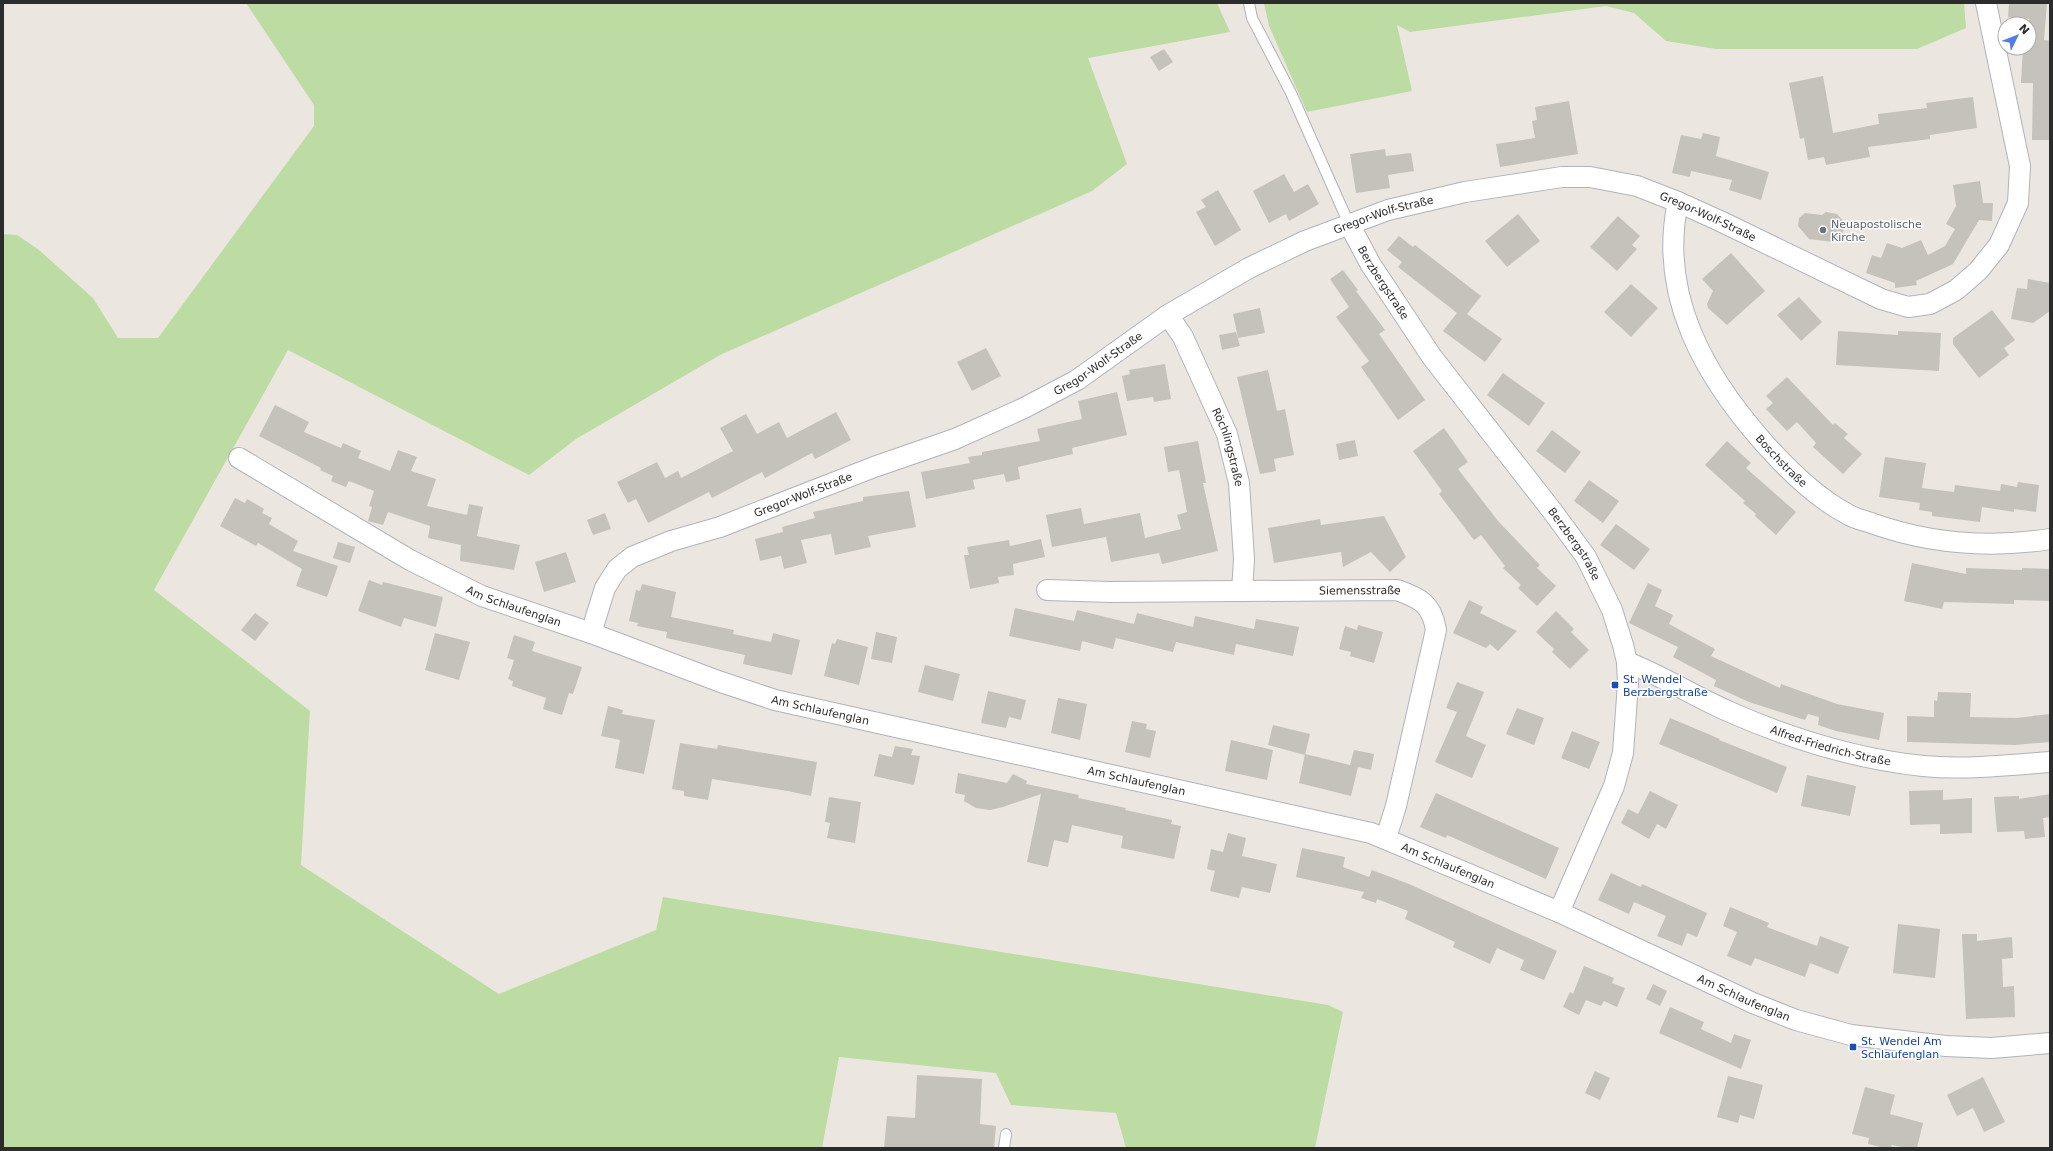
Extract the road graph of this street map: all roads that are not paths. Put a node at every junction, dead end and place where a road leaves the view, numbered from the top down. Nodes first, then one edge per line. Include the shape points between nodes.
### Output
1 (1249, 3) edge
2 (1986, 3) edge
3 (1678, 202) junction
4 (1349, 224) junction
5 (1168, 315) junction
6 (239, 458) dead end
7 (2050, 539) edge
8 (1047, 590) dead end
9 (1242, 591) junction
10 (592, 633) junction
11 (1627, 662) junction
12 (2050, 762) edge
13 (1386, 838) junction
14 (1560, 912) junction
15 (2050, 1043) edge
16 (1006, 1134) dead end
17 (1004, 1148) edge

1 - 4 lane via 1252,18 1291,93
2 - 3 street, Gregor-Wolf-Straße via 2020,166 2018,203 1999,245 1978,271 1956,290 1930,304 1908,307 1881,298
3 - 4 street, Gregor-Wolf-Straße via 1637,186 1590,177 1562,177 1465,192 1388,210
3 - 7 street, Boschstraße via 1673,241 1675,276 1687,324 1706,365 1738,414 1776,457 1817,495 1849,515 1889,529 1939,540 1983,544 2025,543
4 - 5 street, Gregor-Wolf-Straße via 1305,241 1249,268
4 - 11 street, Berzbergstraße via 1371,265 1432,357 1586,557 1612,610
5 - 9 street, Röchlingstraße via 1183,338 1227,434 1239,483 1244,559
5 - 10 street, Gregor-Wolf-Straße via 1078,380 1024,408 955,439 632,557 617,569 606,588
6 - 10 street, Am Schlaufenglan via 410,560 482,596
8 - 9 street, Siemensstraße
9 - 13 street, Siemensstraße via 1397,590 1415,596 1434,616 1436,630 1396,806
10 - 13 street, Am Schlaufenglan via 775,700 1342,826
11 - 12 street, Alfred-Friedrich-Straße via 1649,670 1730,712 1806,740 1871,758 1924,766 1993,766
11 - 14 street, Berzbergstraße via 1626,726 1614,786
13 - 14 street, Am Schlaufenglan
14 - 15 street, Am Schlaufenglan via 1753,1003 1796,1020 1851,1035 1946,1046 1992,1048
16 - 17 lane

